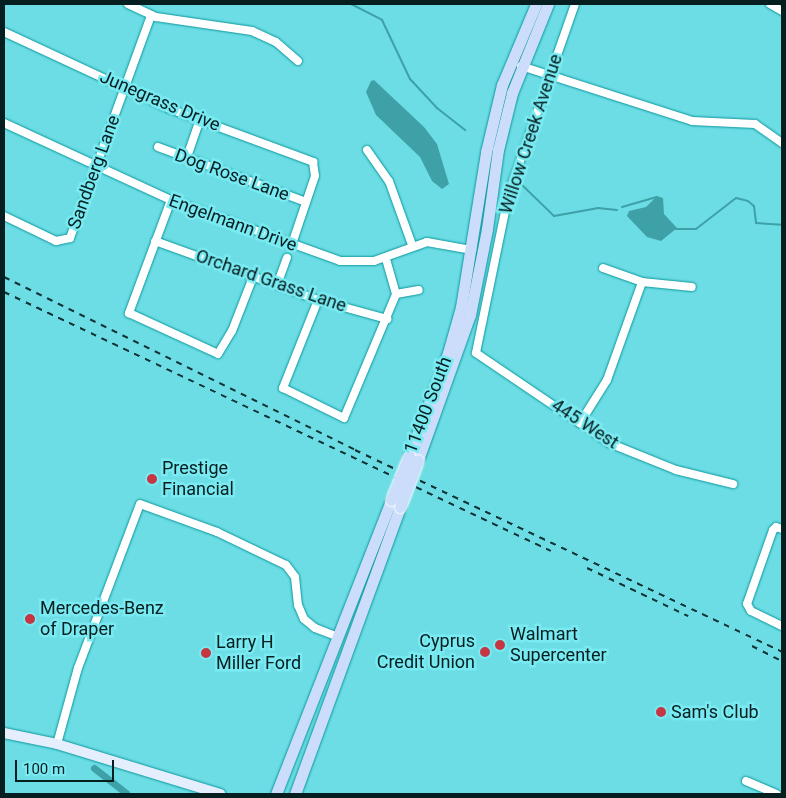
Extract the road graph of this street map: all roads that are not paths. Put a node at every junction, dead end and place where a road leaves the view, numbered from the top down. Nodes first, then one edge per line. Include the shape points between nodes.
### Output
1 (128, 4) edge
2 (536, 4) edge
3 (548, 4) edge
4 (575, 4) edge
5 (770, 4) edge
6 (782, 12) edge
7 (151, 15) junction
8 (4, 32) edge
9 (298, 61) dead end
10 (521, 66) junction
11 (549, 76) junction
12 (125, 88) junction
13 (200, 120) junction
14 (4, 123) edge
15 (782, 143) edge
16 (158, 147) dead end
17 (367, 150) dead end
18 (187, 157) junction
19 (96, 166) junction
20 (171, 200) junction
21 (306, 202) junction
22 (4, 216) edge
23 (155, 241) junction
24 (292, 244) junction
25 (412, 245) junction
26 (472, 250) junction
27 (287, 258) dead end
28 (386, 258) junction
29 (603, 268) dead end
30 (253, 277) junction
31 (642, 282) junction
32 (277, 285) junction
33 (692, 286) dead end
34 (419, 290) dead end
35 (396, 294) junction
36 (318, 300) junction
37 (470, 315) junction
38 (387, 319) junction
39 (476, 354) joint
40 (580, 423) junction
41 (413, 458) junction
42 (733, 484) dead end
43 (395, 503) junction
44 (779, 528) edge
45 (782, 626) edge
46 (336, 636) junction
47 (4, 733) edge
48 (57, 744) junction
49 (746, 781) dead end
50 (221, 794) edge
51 (276, 794) edge
52 (294, 794) edge
53 (776, 794) edge

1 - 7 street
2 - 26 main road, 11400 South via 510,63 491,127
3 - 10 main road, 11400 South
4 - 11 street, Willow Creek Avenue
5 - 6 street
7 - 9 street via 252,31 276,42
7 - 12 street, Sandberg Lane
8 - 12 street, Junegrass Drive
10 - 11 street
10 - 37 main road, 11400 South via 502,131
11 - 15 street via 697,123 755,124
11 - 39 street, Willow Creek Avenue via 508,192
12 - 13 street, Junegrass Drive
12 - 19 street, Sandberg Lane
13 - 18 street
13 - 21 street, Junegrass Drive via 306,157 316,168
14 - 19 street, Engelmann Drive
16 - 18 street, Dog Rose Lane
17 - 25 street via 389,180
18 - 21 street, Dog Rose Lane
19 - 20 street, Engelmann Drive
19 - 22 street, Sandberg Lane via 71,236 65,241 56,241
20 - 23 street
20 - 24 street, Engelmann Drive
21 - 24 street
23 - 30 street, Orchard Grass Lane
23 - 30 street via 129,313 218,354 232,331
24 - 28 street, Engelmann Drive via 340,261 364,262
25 - 26 street, Engelmann Drive via 442,242
25 - 28 street, Engelmann Drive
26 - 37 main road via 477,256 469,299
26 - 41 main road, 11400 South via 448,353
27 - 32 street
28 - 35 street
29 - 31 street
30 - 32 street, Orchard Grass Lane
31 - 33 street
31 - 40 street via 607,380
32 - 36 street, Orchard Grass Lane
34 - 35 street
35 - 38 street
36 - 38 street, Orchard Grass Lane
36 - 38 street via 283,388 344,418
37 - 41 main road, 11400 South
39 - 40 street, 445 West
40 - 42 street, 445 West via 609,443 657,463
41 - 43 main road, 11400 South, bridge
43 - 46 main road, 11400 South
43 - 52 main road, 11400 South
44 - 45 street via 748,607
46 - 48 street via 315,628 304,619 298,604 295,577 286,565 217,532 140,504 78,668
46 - 51 main road, 11400 South
47 - 48 main road
48 - 50 main road
49 - 53 street

